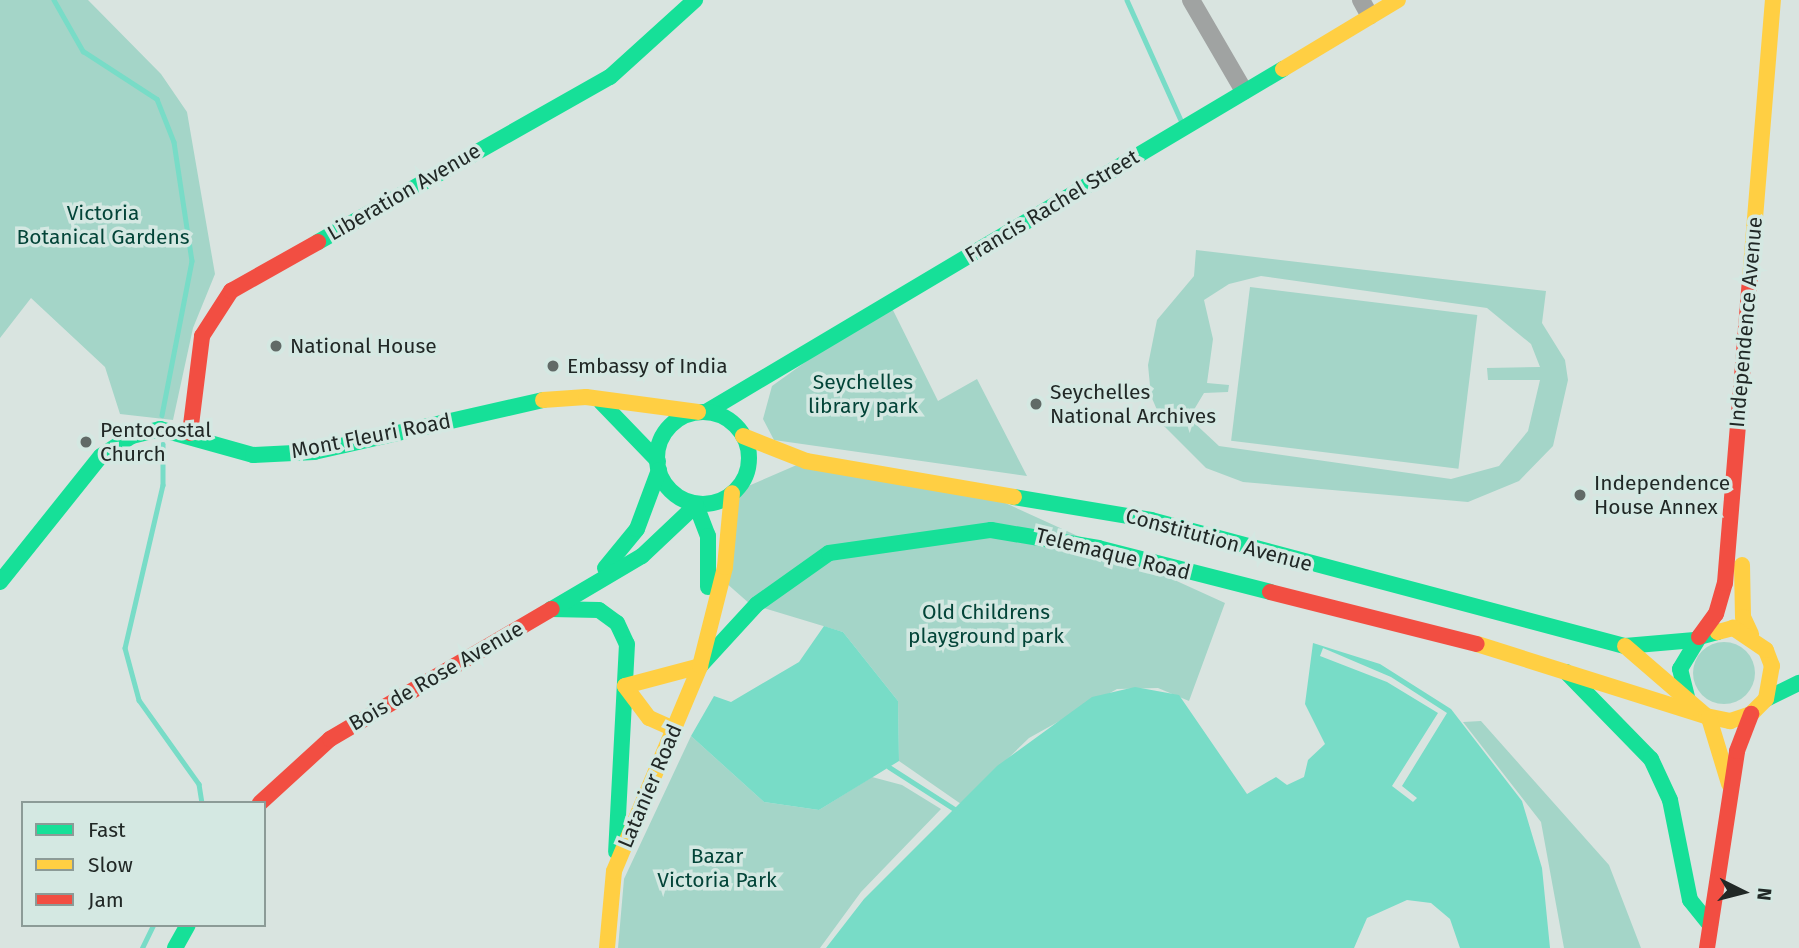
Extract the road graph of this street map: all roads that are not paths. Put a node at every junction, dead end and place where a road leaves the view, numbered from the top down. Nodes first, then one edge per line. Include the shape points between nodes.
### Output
1 (695, 0) edge
2 (1191, 0) edge
3 (1398, 0) edge
4 (1773, 0) edge
5 (1365, 8) edge
6 (1790, 27) dead end
7 (1244, 91) junction
8 (601, 402) junction
9 (702, 412) junction
10 (190, 433) junction
11 (743, 436) junction
12 (806, 461) junction
13 (658, 466) junction
14 (732, 493) junction
15 (696, 505) junction
16 (0, 582) edge
17 (588, 586) junction
18 (551, 609) junction
19 (708, 627) junction
20 (1751, 634) junction
21 (1697, 638) junction
22 (1625, 646) junction
23 (1766, 650) junction
24 (1786, 659) dead end
25 (700, 666) junction
26 (1560, 666) junction
27 (1799, 683) edge
28 (625, 686) junction
29 (1766, 699) junction
30 (1688, 701) junction
31 (1751, 714) junction
32 (1708, 717) junction
33 (674, 729) junction
34 (1730, 789) junction
35 (262, 801) edge
36 (614, 872) junction
37 (1710, 925) junction
38 (187, 927) edge
39 (175, 948) edge
40 (607, 948) edge
41 (1707, 948) edge

1 - 10 main road, Liberation Avenue via 610,77 231,291 202,336
2 - 7 street
3 - 5 main road, Francis Rachel Street
4 - 21 main road, Independence Avenue via 1725,583 1716,614
5 - 7 main road, Francis Rachel Street
6 - 20 main road, Independence Avenue via 1740,582
7 - 9 main road, Francis Rachel Street
8 - 9 main road, Mont Fleuri Road via 662,402
8 - 10 main road, Mont Fleuri Road via 523,402 314,452 230,452
8 - 13 main road
9 - 11 main road via 728,419
9 - 13 main road via 673,423
10 - 16 main road, Mont Fleuri Road via 160,429 132,436 101,456
11 - 12 main road, Constitution Avenue
11 - 14 main road via 748,466
12 - 14 main road, Constitution Avenue
12 - 22 main road, Constitution Avenue via 1151,520
13 - 15 main road via 673,492
13 - 17 main road, Bois de Rose Avenue via 637,530
14 - 15 main road
14 - 19 main road, Latanier Road via 725,567
15 - 17 main road, Bois de Rose Avenue via 670,536
15 - 19 main road, Latanier Road via 708,536
17 - 18 main road, Bois de Rose Avenue
18 - 28 main road via 588,606 617,623 627,644
18 - 35 main road, Bois de Rose Avenue via 399,693 292,767
19 - 25 main road, Latanier Road
20 - 21 main road via 1733,628
20 - 23 main road
21 - 22 main road, Constitution Avenue
21 - 30 main road via 1680,669
22 - 30 main road, Constitution Avenue
23 - 24 main road
23 - 29 main road via 1772,683
25 - 26 main road, Telemaque Road via 757,604 829,553 991,530 1098,548
25 - 28 main road
25 - 33 main road, Latanier Road
26 - 32 main road, Telemaque Road
26 - 37 main road, Telemaque Road via 1644,746 1670,800 1690,900
27 - 29 main road
28 - 33 main road via 649,718
28 - 36 main road
29 - 31 main road
30 - 32 main road
31 - 32 main road via 1730,721
31 - 34 main road
32 - 34 main road
33 - 36 main road, Latanier Road
34 - 37 main road
36 - 40 main road, Latanier Road
37 - 41 main road
38 - 39 main road

